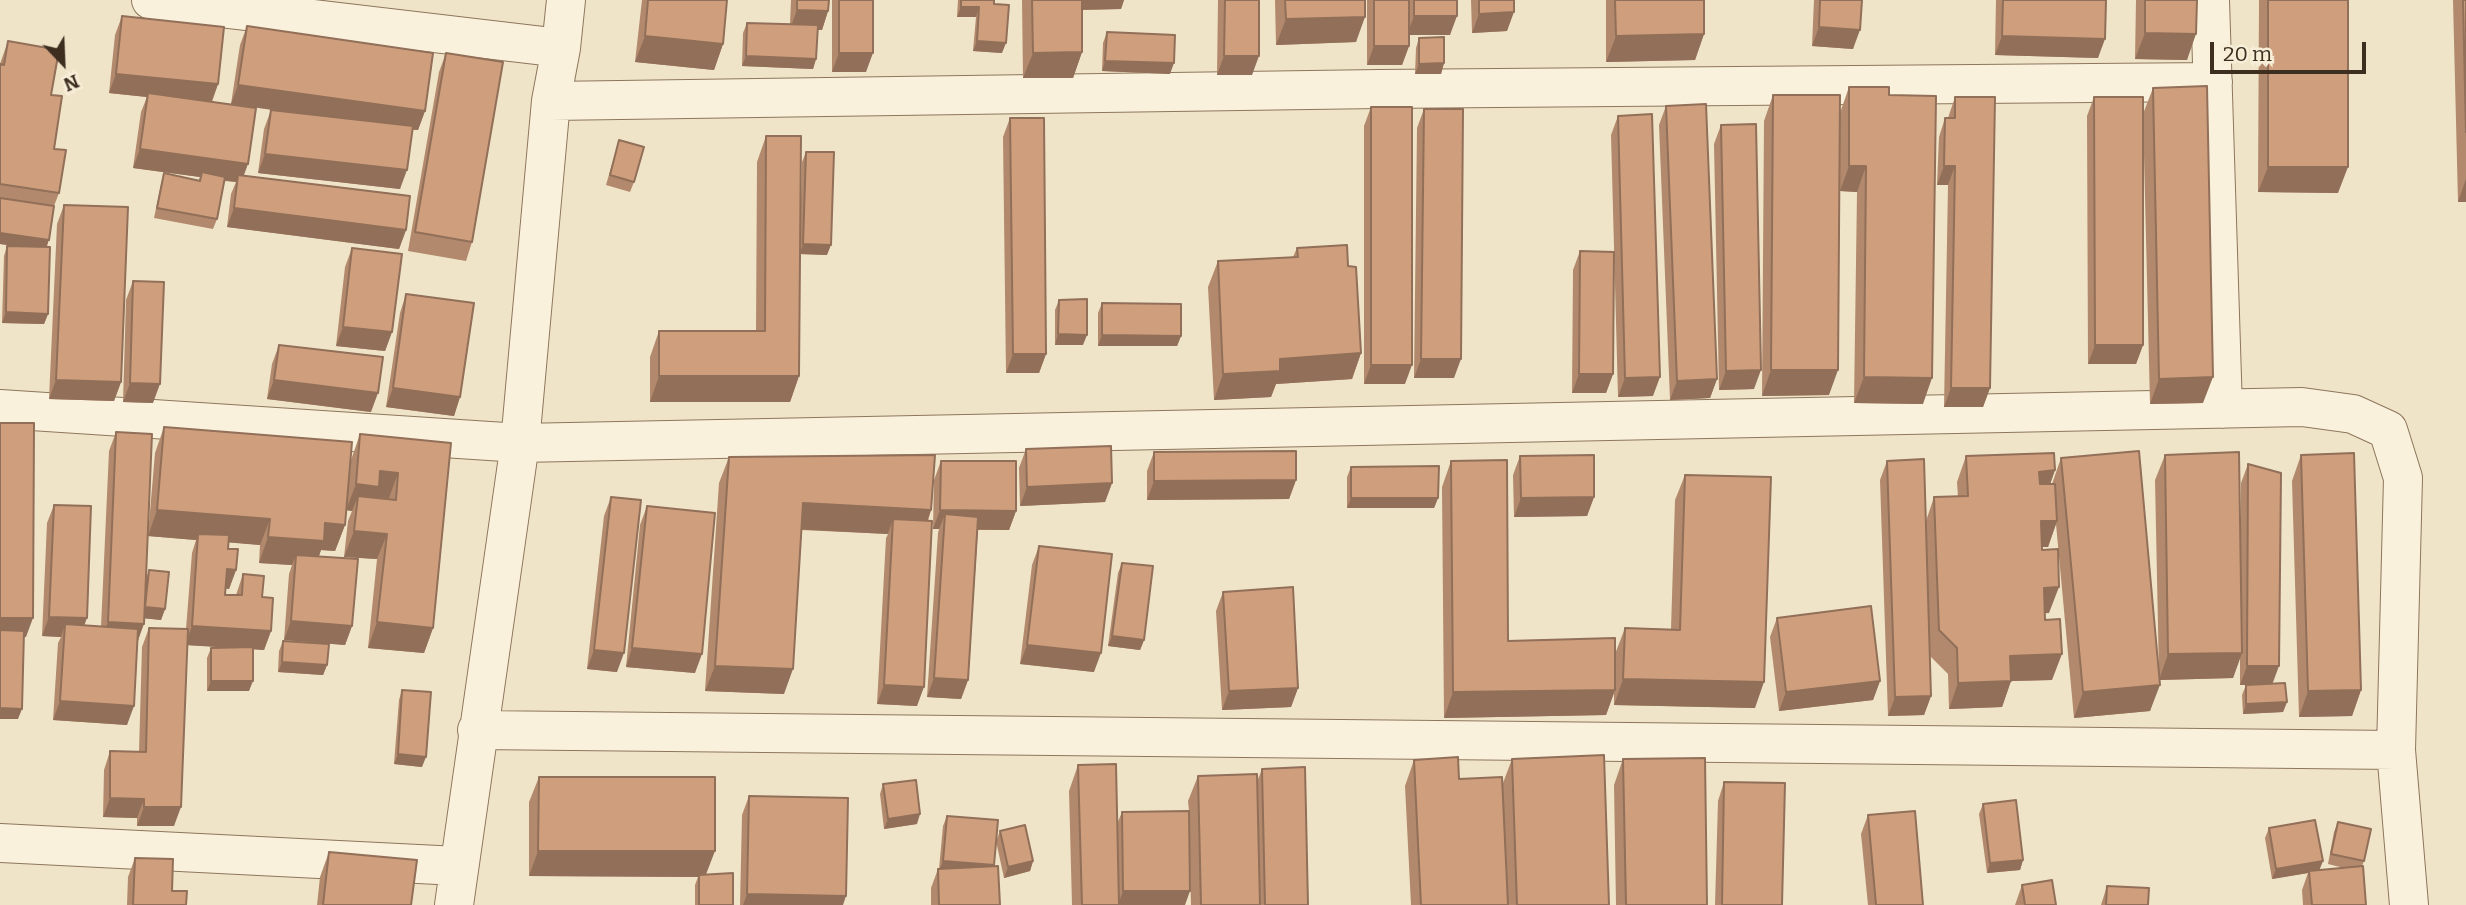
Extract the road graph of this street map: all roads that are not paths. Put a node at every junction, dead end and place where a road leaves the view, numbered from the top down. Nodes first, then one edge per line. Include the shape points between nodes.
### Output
1 (151, 0) edge
2 (566, 0) edge
3 (2210, 0) edge
4 (561, 48) junction
5 (2213, 82) junction
6 (551, 101) junction
7 (0, 409) edge
8 (2223, 409) junction
9 (520, 443) junction
10 (477, 730) junction
11 (2396, 750) junction
12 (0, 843) edge
13 (458, 866) junction
14 (454, 905) edge
15 (2409, 905) edge

1 - 4 street
2 - 4 street
3 - 5 street
4 - 6 street
5 - 6 street
5 - 8 street
6 - 9 street
7 - 9 street
8 - 9 street
8 - 11 street via 2302,407 2353,414 2388,430 2403,478
9 - 10 street
10 - 11 street
10 - 13 street
11 - 15 street
12 - 13 street
13 - 14 street

